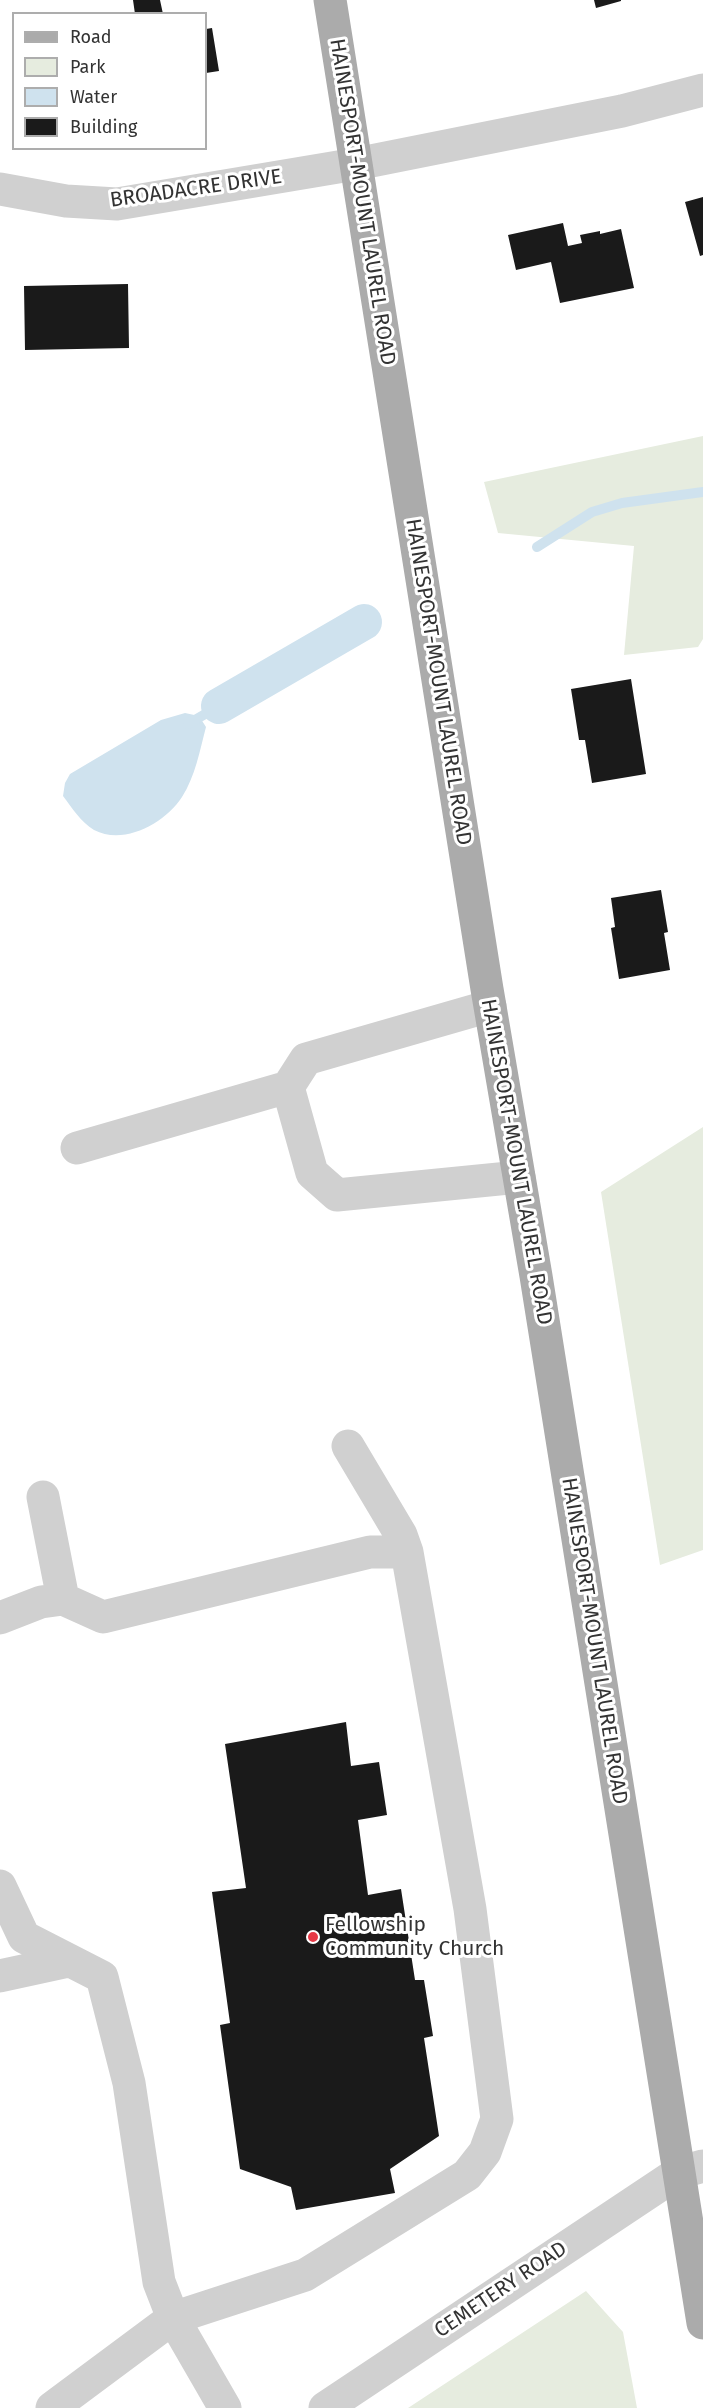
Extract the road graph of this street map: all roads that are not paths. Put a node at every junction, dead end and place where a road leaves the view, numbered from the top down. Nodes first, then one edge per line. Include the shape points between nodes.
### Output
1 (330, 0) edge
2 (703, 90) edge
3 (356, 164) junction
4 (0, 189) edge
5 (490, 1006) junction
6 (288, 1088) junction
7 (77, 1148) dead end
8 (519, 1177) junction
9 (348, 1446) dead end
10 (43, 1497) dead end
11 (407, 1552) junction
12 (63, 1599) junction
13 (0, 1618) edge
14 (0, 1886) edge
15 (69, 1961) junction
16 (0, 1977) edge
17 (690, 2169) edge
18 (173, 2318) junction
19 (703, 2323) edge
20 (52, 2408) edge
21 (225, 2408) edge
22 (325, 2408) edge

1 - 3 main road, HAINESPORT-MOUNT LAUREL ROAD
2 - 3 street, BROADACRE DRIVE via 622,111
3 - 4 street, BROADACRE DRIVE via 117,204 66,201
3 - 5 main road, HAINESPORT-MOUNT LAUREL ROAD
5 - 6 street via 306,1059
5 - 8 main road, HAINESPORT-MOUNT LAUREL ROAD
6 - 7 street
6 - 8 street via 312,1173 337,1195
8 - 17 main road, HAINESPORT-MOUNT LAUREL ROAD
9 - 11 street via 401,1535
10 - 12 street
11 - 12 street via 370,1552 103,1617
11 - 18 street via 470,1909 496,2119 485,2152 467,2175 305,2275
12 - 13 street via 41,1602
14 - 15 street via 24,1937
15 - 16 street
15 - 18 street via 102,1977 129,2083 159,2282
17 - 19 main road, HAINESPORT-MOUNT LAUREL ROAD
17 - 22 street, CEMETERY ROAD
18 - 20 street
18 - 21 street

